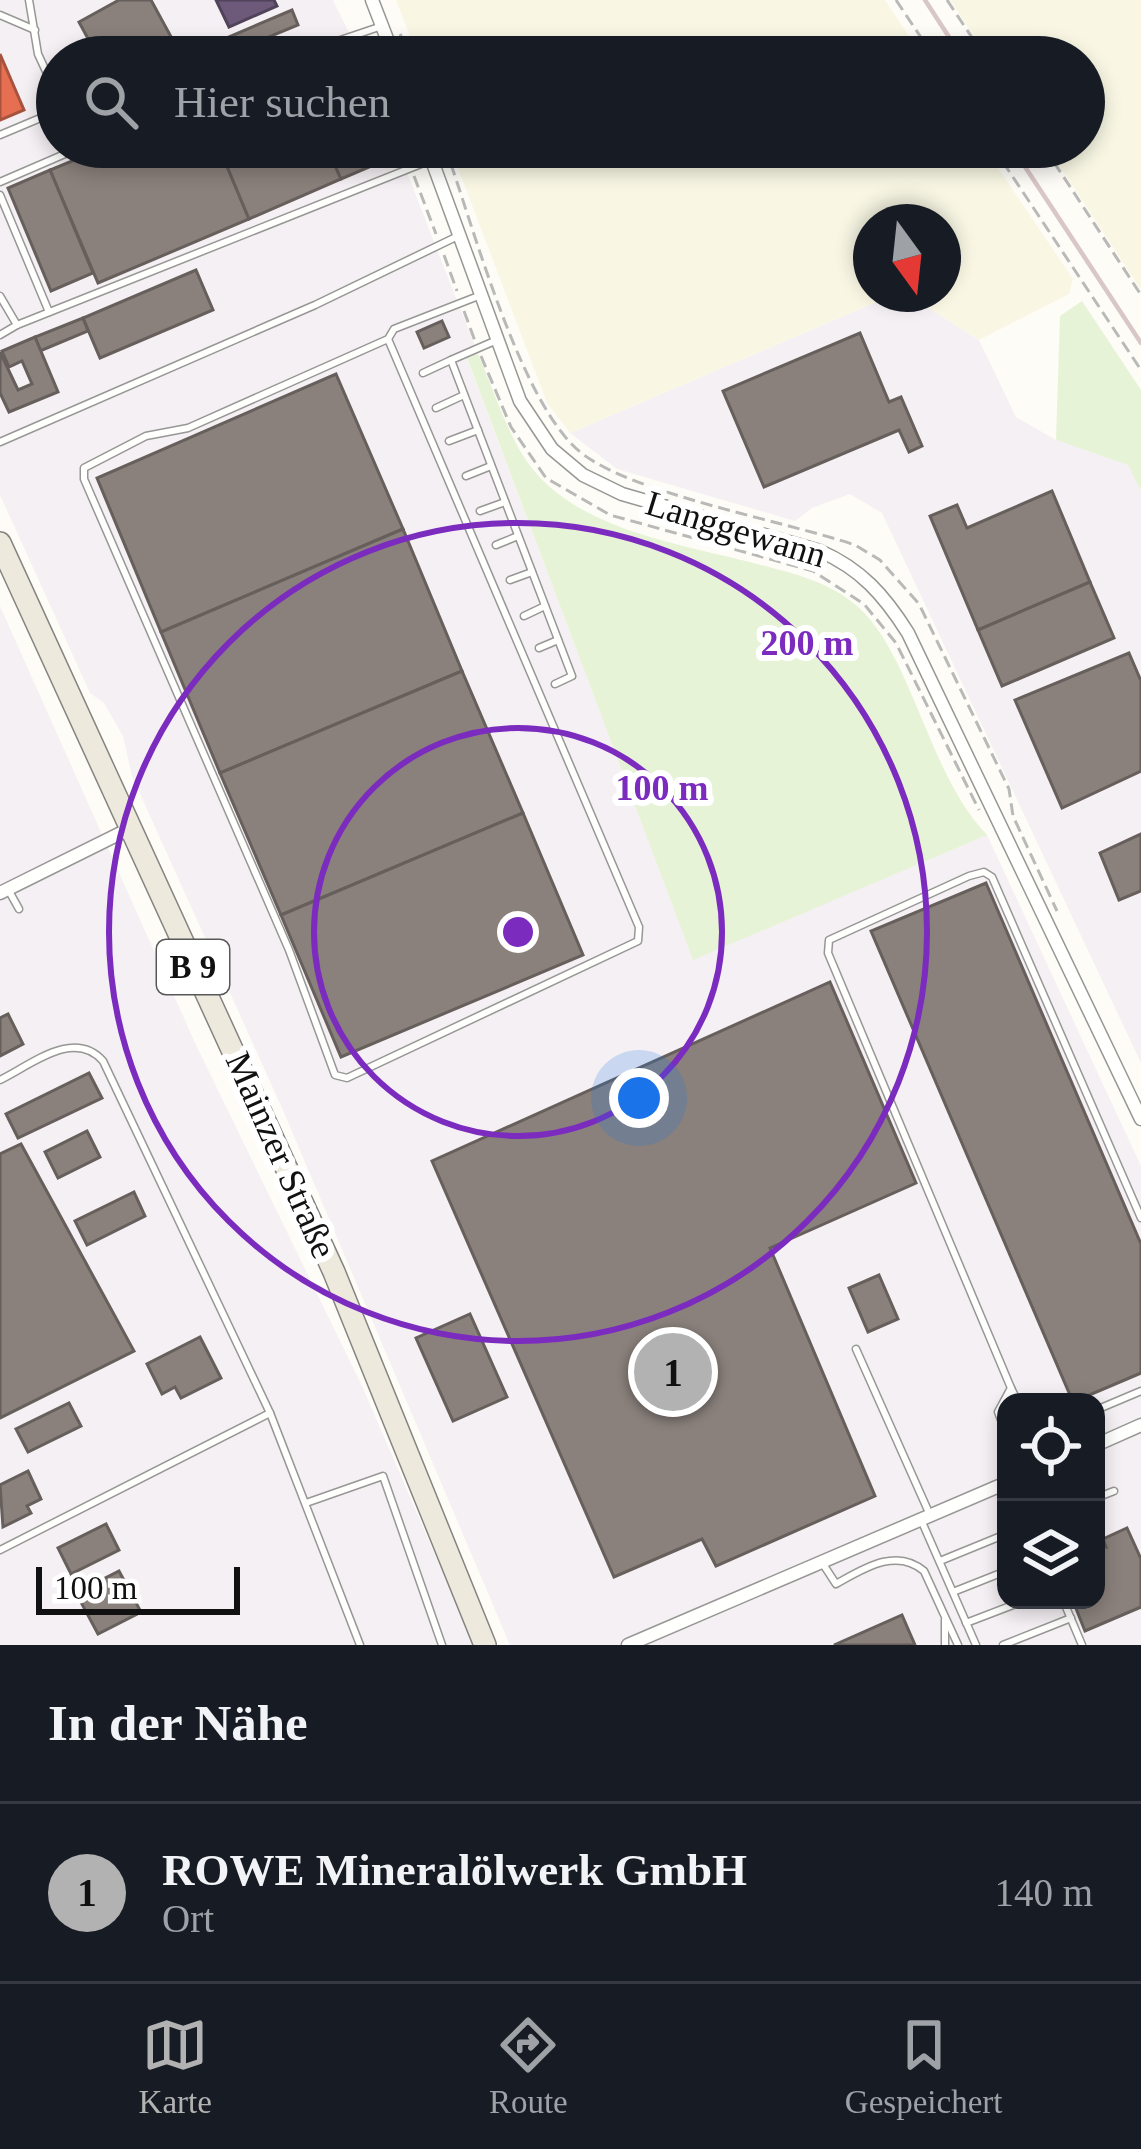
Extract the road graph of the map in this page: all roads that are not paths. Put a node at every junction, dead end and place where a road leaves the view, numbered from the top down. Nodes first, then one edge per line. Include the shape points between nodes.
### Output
1 (28, 0) edge
2 (372, 0) edge
3 (0, 15) edge
4 (382, 26) junction
5 (34, 30) junction
6 (352, 36) edge
7 (386, 36) edge
8 (36, 42) edge
9 (36, 119) edge
10 (0, 134) edge
11 (36, 166) edge
12 (411, 168) edge
13 (434, 168) edge
14 (0, 182) edge
15 (0, 195) edge
16 (459, 236) junction
17 (481, 295) junction
18 (0, 296) edge
19 (49, 312) junction
20 (17, 326) junction
21 (0, 335) edge
22 (388, 339) junction
23 (497, 340) junction
24 (451, 360) junction
25 (423, 373) dead end
26 (464, 394) junction
27 (436, 408) dead end
28 (478, 430) junction
29 (449, 441) dead end
30 (0, 442) edge
31 (491, 466) junction
32 (466, 476) dead end
33 (505, 502) junction
34 (480, 511) dead end
35 (518, 536) junction
36 (0, 543) edge
37 (496, 545) dead end
38 (532, 572) junction
39 (510, 580) dead end
40 (545, 606) junction
41 (524, 616) dead end
42 (558, 640) junction
43 (538, 649) dead end
44 (556, 684) dead end
45 (129, 829) junction
46 (4, 891) edge
47 (19, 909) dead end
48 (0, 1080) edge
49 (1141, 1119) edge
50 (1141, 1218) edge
51 (856, 1349) dead end
52 (1011, 1388) junction
53 (1141, 1391) edge
54 (1008, 1393) edge
55 (1014, 1393) edge
56 (1105, 1406) edge
57 (270, 1413) junction
58 (1141, 1425) edge
59 (1105, 1440) edge
60 (997, 1487) edge
61 (1114, 1491) dead end
62 (1105, 1494) edge
63 (306, 1503) junction
64 (925, 1517) junction
65 (997, 1538) edge
66 (0, 1550) edge
67 (822, 1561) junction
68 (940, 1561) junction
69 (997, 1574) edge
70 (953, 1592) junction
71 (1003, 1609) edge
72 (1067, 1609) edge
73 (945, 1616) junction
74 (1071, 1618) junction
75 (967, 1623) junction
76 (360, 1645) edge
77 (442, 1645) edge
78 (484, 1645) edge
79 (628, 1645) edge
80 (945, 1645) edge
81 (958, 1645) edge
82 (976, 1645) edge
83 (1004, 1645) edge
84 (1082, 1645) edge

1 - 5 lane
2 - 4 street
3 - 5 lane
4 - 6 lane
4 - 7 street
5 - 8 lane
9 - 10 lane
11 - 14 lane
12 - 19 lane
13 - 16 street, Langgewann
15 - 19 lane
16 - 17 street, Langgewann
16 - 30 lane
17 - 22 lane via 394,329
17 - 23 street, Langgewann
18 - 20 lane
19 - 20 lane
20 - 21 lane
22 - 22 lane via 639,927 628,950 347,1078 335,1075 84,468
23 - 24 lane
23 - 49 street, Langgewann via 529,419 583,475 622,494 820,550 885,597
24 - 25 lane
24 - 26 lane
26 - 27 lane
26 - 28 lane
28 - 29 lane
28 - 31 lane
31 - 32 lane
31 - 33 lane
33 - 34 lane
33 - 35 lane
35 - 37 lane
35 - 38 lane
36 - 45 main road, Mainzer Straße / B 9
38 - 39 lane
38 - 40 lane
40 - 41 lane
40 - 42 lane
42 - 43 lane
42 - 44 lane via 572,676
45 - 46 street
45 - 78 main road, Mainzer Straße / B 9 via 334,1272
46 - 47 lane
48 - 57 lane via 67,1047 85,1047 103,1061
50 - 52 lane via 992,877 969,876 830,940 828,953
51 - 64 lane
52 - 54 lane
52 - 55 lane
53 - 56 lane
57 - 63 lane
57 - 66 lane
58 - 59 street
60 - 64 street
61 - 62 lane
63 - 76 lane
63 - 77 lane via 382,1476
64 - 67 street
64 - 68 lane
65 - 68 lane
67 - 73 lane via 836,1584 893,1558 914,1563
67 - 79 street
68 - 70 lane
69 - 70 lane
70 - 75 lane
71 - 75 lane
72 - 74 lane
73 - 80 lane
73 - 81 lane
74 - 83 lane
74 - 84 lane
75 - 82 lane

